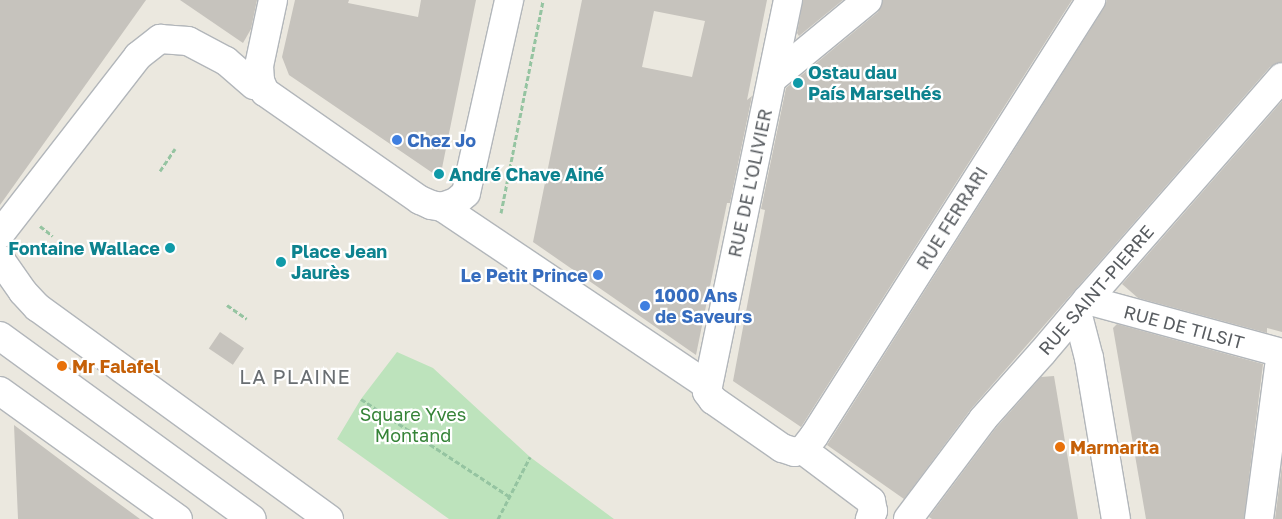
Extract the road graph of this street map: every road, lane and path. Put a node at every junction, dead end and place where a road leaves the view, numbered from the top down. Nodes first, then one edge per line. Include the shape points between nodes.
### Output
1 (273, 0) edge
2 (509, 0) edge
3 (543, 0) edge
4 (788, 0) edge
5 (868, 0) edge
6 (1091, 0) edge
7 (1282, 78) edge
8 (772, 79) junction
9 (254, 85) dead end
10 (175, 149) dead end
11 (160, 171) dead end
12 (442, 207) junction
13 (0, 234) edge
14 (494, 240) junction
15 (0, 259) edge
16 (227, 305) dead end
17 (1082, 306) junction
18 (247, 319) dead end
19 (0, 336) edge
20 (1282, 353) edge
21 (709, 376) junction
22 (0, 391) edge
23 (362, 399) dead end
24 (809, 443) junction
25 (530, 457) dead end
26 (510, 497) junction
27 (913, 514) edge
28 (178, 519) edge
29 (252, 519) edge
30 (329, 519) edge
31 (498, 519) edge
32 (870, 519) edge
33 (1116, 519) edge
34 (1259, 519) edge

1 - 12 street via 259,74 265,92 420,200
2 - 12 street via 466,193 456,202
3 - 14 path
4 - 8 street, RUE DE L'OLIVIER
5 - 8 street
6 - 24 street, RUE FERRARI
7 - 17 street, RUE SAINT-PIERRE
8 - 21 street, RUE DE L'OLIVIER
9 - 13 street via 226,61 188,41 160,39 138,56
10 - 11 path
12 - 14 street
14 - 21 street
15 - 30 street via 37,307
16 - 18 path
17 - 20 street, RUE DE TILSIT
17 - 27 street, RUE SAINT-PIERRE via 983,419
17 - 33 street
19 - 29 street
20 - 34 street
21 - 24 street via 707,392 713,400 782,448 794,452
22 - 28 street
23 - 26 path
24 - 32 street via 871,501 873,511
25 - 26 path
26 - 31 path

